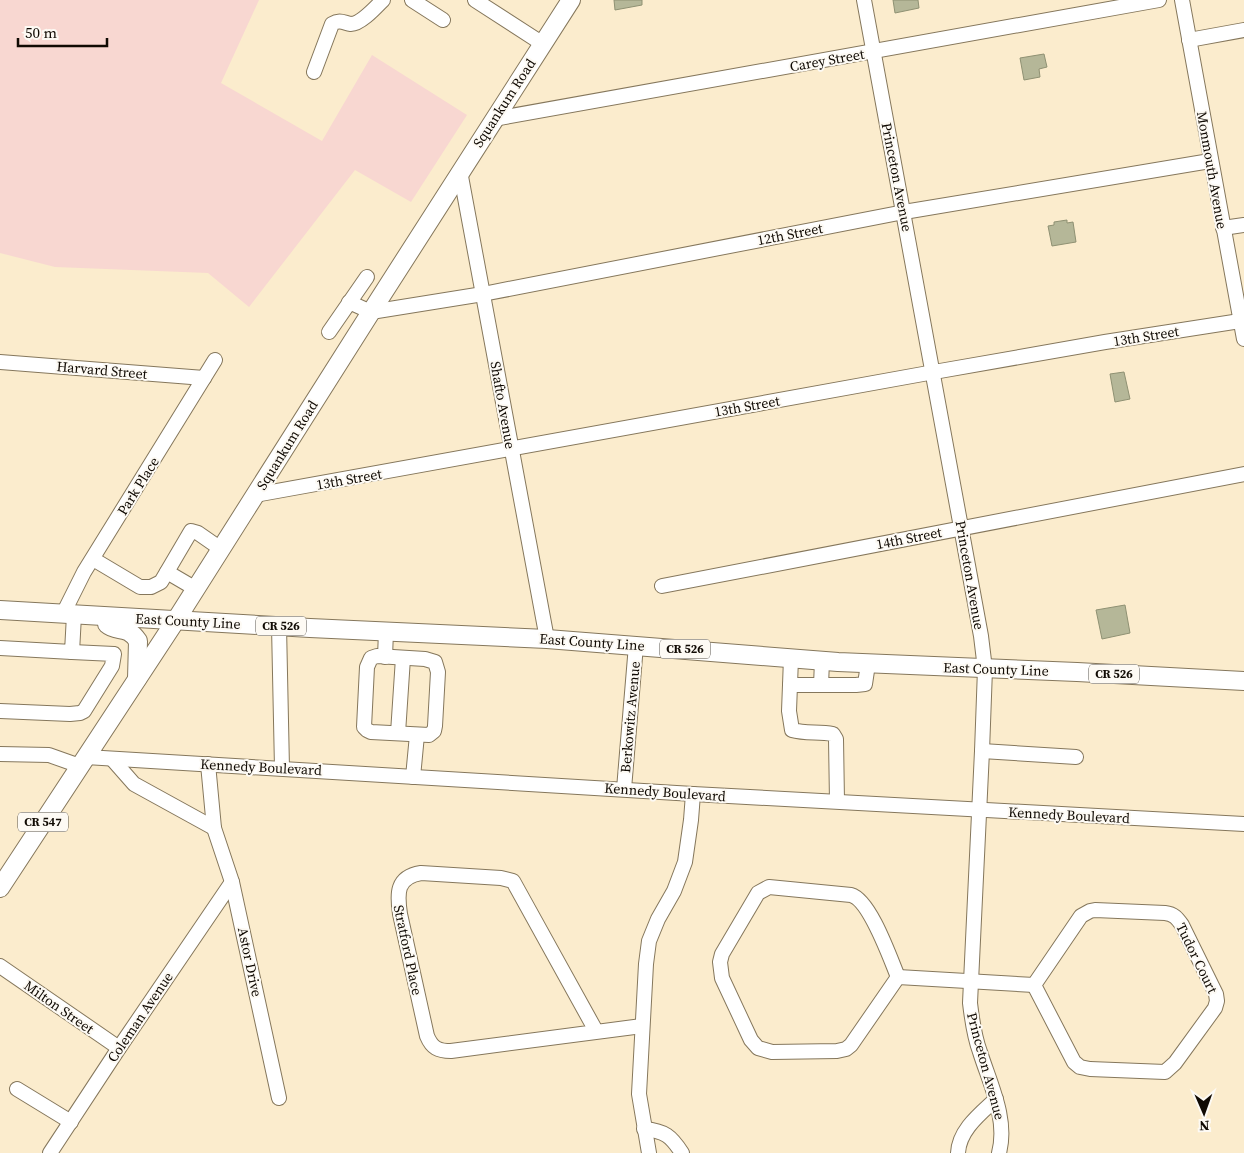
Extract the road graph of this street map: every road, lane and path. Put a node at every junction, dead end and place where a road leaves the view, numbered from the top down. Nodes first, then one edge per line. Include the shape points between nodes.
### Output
1 (383, 0) edge
2 (412, 0) edge
3 (475, 0) edge
4 (571, 0) edge
5 (864, 0) edge
6 (1159, 0) edge
7 (1182, 0) edge
8 (443, 20) dead end
9 (1244, 30) edge
10 (1189, 40) junction
11 (543, 44) junction
12 (874, 52) junction
13 (314, 72) dead end
14 (494, 119) junction
15 (1210, 161) junction
16 (460, 171) junction
17 (904, 212) junction
18 (1244, 225) edge
19 (1223, 228) junction
20 (367, 278) dead end
21 (483, 294) junction
22 (348, 302) junction
23 (371, 312) junction
24 (329, 332) dead end
25 (1243, 333) edge
26 (215, 360) dead end
27 (0, 362) edge
28 (934, 372) junction
29 (204, 378) junction
30 (511, 450) junction
31 (1244, 474) edge
32 (255, 495) junction
33 (962, 528) junction
34 (221, 549) junction
35 (93, 559) junction
36 (167, 572) junction
37 (662, 586) dead end
38 (196, 589) junction
39 (0, 610) edge
40 (69, 615) junction
41 (97, 617) junction
42 (176, 620) junction
43 (279, 626) junction
44 (386, 631) junction
45 (547, 638) junction
46 (636, 645) junction
47 (0, 648) edge
48 (72, 652) junction
49 (385, 657) junction
50 (403, 658) junction
51 (791, 658) junction
52 (822, 661) junction
53 (868, 664) junction
54 (984, 668) junction
55 (137, 680) junction
56 (1244, 681) edge
57 (790, 685) junction
58 (822, 685) junction
59 (0, 711) edge
60 (398, 733) junction
61 (417, 735) junction
62 (982, 751) junction
63 (0, 754) edge
64 (1076, 758) dead end
65 (112, 759) junction
66 (83, 761) junction
67 (208, 764) junction
68 (282, 768) junction
69 (413, 777) junction
70 (624, 789) junction
71 (693, 794) junction
72 (837, 801) junction
73 (979, 810) junction
74 (1244, 824) edge
75 (214, 828) junction
76 (232, 882) junction
77 (0, 888) edge
78 (0, 966) edge
79 (898, 977) junction
80 (971, 982) junction
81 (1034, 985) junction
82 (642, 1026) junction
83 (596, 1032) junction
84 (119, 1048) junction
85 (16, 1088) dead end
86 (279, 1098) dead end
87 (996, 1099) junction
88 (70, 1122) junction
89 (644, 1129) junction
90 (50, 1153) edge
91 (649, 1153) edge
92 (682, 1153) edge
93 (958, 1153) edge
94 (999, 1153) edge

1 - 13 street via 356,23 342,21 332,24
2 - 8 street
3 - 11 street
4 - 11 main road, Squankum Road / CR 547
5 - 12 street, Princeton Avenue
6 - 12 street, Carey Street
7 - 10 street, Monmouth Avenue
9 - 10 street
10 - 15 street, Monmouth Avenue
11 - 14 main road, Squankum Road / CR 547
12 - 14 street, Carey Street
12 - 17 street, Princeton Avenue
14 - 16 main road, Squankum Road / CR 547
15 - 17 street, 12th Street
15 - 19 street, Monmouth Avenue
16 - 21 street, Shafto Avenue
16 - 23 main road, Squankum Road / CR 547
17 - 21 street, 12th Street
17 - 28 street, Princeton Avenue
18 - 19 street
19 - 25 street, Monmouth Avenue
20 - 22 street
21 - 23 street, 12th Street
21 - 30 street, Shafto Avenue
22 - 23 street
22 - 24 street
23 - 32 main road, Squankum Road / CR 547
25 - 28 street, 13th Street via 1104,342
26 - 29 street, Park Place
27 - 29 street, Harvard Street
28 - 30 street, 13th Street
28 - 33 street, Princeton Avenue
29 - 35 street, Park Place
30 - 32 street, 13th Street
30 - 45 street, Shafto Avenue
31 - 33 street, 14th Street
32 - 34 main road, Squankum Road / CR 547
33 - 37 street, 14th Street
33 - 54 street, Princeton Avenue
34 - 36 street via 191,531
34 - 38 main road, Squankum Road / CR 547
35 - 36 street via 140,587 152,587 161,582
35 - 40 street, Park Place
36 - 38 street
38 - 42 main road, Squankum Road / CR 547
39 - 40 main road, East County Line / CR 526
40 - 41 main road, East County Line / CR 526
40 - 48 street
41 - 42 main road, East County Line / CR 526
41 - 55 main road via 110,627 129,631 138,641
42 - 43 main road, East County Line / CR 526
42 - 55 main road, Squankum Road / CR 547
43 - 44 main road, East County Line / CR 526
43 - 68 street
44 - 45 main road, East County Line / CR 526
44 - 49 street
45 - 46 main road, East County Line / CR 526
46 - 51 main road, East County Line / CR 526
46 - 70 street, Berkowitz Avenue
47 - 48 street
48 - 59 street via 114,654 112,666 84,711 70,714
49 - 50 street
49 - 60 street via 369,661 364,727 371,732
50 - 60 street
50 - 61 street via 430,660 437,666 434,731 429,735
51 - 52 main road, East County Line / CR 526
51 - 57 street
52 - 53 main road, East County Line / CR 526
52 - 58 street
53 - 54 main road, East County Line / CR 526
53 - 58 street via 865,684
54 - 56 main road, East County Line / CR 526
54 - 62 street, Princeton Avenue
55 - 66 main road, Squankum Road / CR 547
57 - 58 street
57 - 72 street via 792,730 828,732 836,739
60 - 61 street
61 - 69 street
62 - 64 street
62 - 73 street, Princeton Avenue
63 - 66 street, Kennedy Boulevard via 49,755
65 - 66 street, Kennedy Boulevard
65 - 67 street, Kennedy Boulevard
65 - 75 street via 134,784
66 - 77 main road, Squankum Road / CR 547
67 - 68 street, Kennedy Boulevard
67 - 75 street, Astor Drive
68 - 69 street, Kennedy Boulevard
69 - 70 street, Kennedy Boulevard
70 - 71 street, Kennedy Boulevard
71 - 72 street, Kennedy Boulevard
71 - 82 street via 685,862 650,941
72 - 73 street, Kennedy Boulevard
73 - 74 street, Kennedy Boulevard
73 - 80 street, Princeton Avenue
75 - 76 street, Astor Drive
76 - 84 street, Coleman Avenue
76 - 86 street, Astor Drive
78 - 84 street, Milton Street
79 - 79 street via 869,912 856,896 784,888 769,887 758,893 720,962 722,978 751,1040 758,1048 772,1052 846,1049
79 - 80 street
80 - 81 street
80 - 87 street, Princeton Avenue via 972,1023
81 - 81 street, Tudor Court via 1074,1062 1090,1070 1165,1072 1175,1063 1217,1001 1182,925 1177,917 1165,913 1090,911 1081,916
82 - 83 street, Stratford Place
82 - 89 street via 639,1094
83 - 83 street, Stratford Place via 513,881 421,873 414,874 402,884 397,896 400,914 427,1036 435,1048 451,1051
84 - 88 street, Coleman Avenue
85 - 88 street
87 - 93 street via 962,1136
87 - 94 street, Princeton Avenue via 1001,1122
88 - 90 street, Coleman Avenue
89 - 91 street
89 - 92 street via 666,1134

